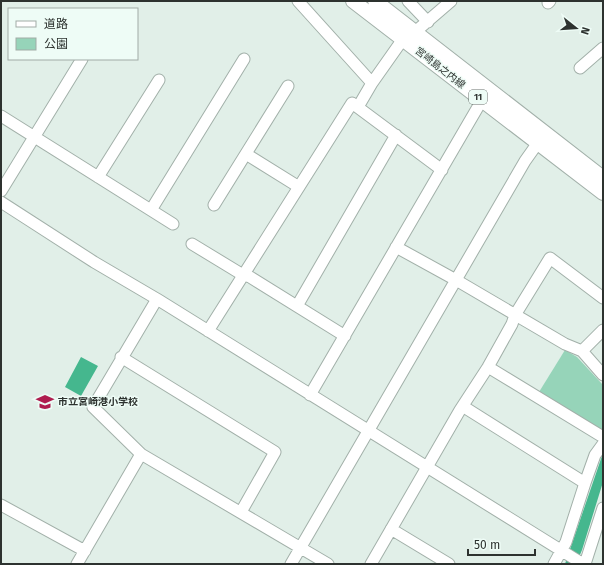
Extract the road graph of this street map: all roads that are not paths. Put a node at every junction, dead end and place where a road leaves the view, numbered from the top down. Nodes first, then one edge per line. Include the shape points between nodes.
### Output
1 (298, 1) edge
2 (353, 1) edge
3 (375, 1) edge
4 (408, 1) edge
5 (451, 1) edge
6 (428, 22) junction
7 (409, 36) junction
8 (603, 48) edge
9 (244, 59) dead end
10 (81, 60) edge
11 (580, 68) dead end
12 (159, 80) dead end
13 (372, 83) junction
14 (288, 86) dead end
15 (482, 100) junction
16 (358, 107) junction
17 (1, 116) edge
18 (396, 135) junction
19 (34, 137) junction
20 (542, 138) junction
21 (246, 154) junction
22 (442, 170) junction
23 (98, 177) junction
24 (603, 178) edge
25 (299, 187) junction
26 (1, 191) edge
27 (603, 193) edge
28 (1, 202) edge
29 (214, 205) dead end
30 (151, 210) junction
31 (173, 224) dead end
32 (192, 244) dead end
33 (396, 247) junction
34 (243, 274) junction
35 (456, 280) junction
36 (603, 298) edge
37 (157, 299) junction
38 (297, 306) junction
39 (515, 315) junction
40 (208, 330) junction
41 (603, 330) edge
42 (345, 336) junction
43 (582, 351) junction
44 (121, 357) junction
45 (488, 366) junction
46 (603, 374) edge
47 (310, 395) junction
48 (464, 407) junction
49 (368, 431) junction
50 (603, 436) edge
51 (603, 444) edge
52 (141, 454) junction
53 (428, 467) junction
54 (585, 483) junction
55 (1, 505) edge
56 (603, 508) edge
57 (241, 512) junction
58 (390, 529) junction
59 (301, 547) junction
60 (85, 551) junction
61 (564, 553) junction
62 (78, 564) edge
63 (291, 564) edge
64 (328, 564) edge
65 (371, 564) edge
66 (449, 564) edge
67 (554, 564) edge
68 (583, 564) edge

1 - 13 street
2 - 7 main road, 宮崎島之内線 / 11
3 - 7 main road, 宮崎島之内線 / 11
4 - 6 street
5 - 6 street
6 - 7 street
7 - 13 street
7 - 15 main road, 宮崎島之内線 / 11
7 - 20 main road, 宮崎島之内線 / 11
8 - 11 street
9 - 30 street
10 - 19 street
12 - 23 street
13 - 16 street
14 - 21 street
15 - 20 main road, 宮崎島之内線 / 11
15 - 22 street
16 - 18 street
16 - 25 street via 352,103
17 - 19 street
18 - 22 street
18 - 38 street
19 - 23 street
19 - 26 street
20 - 24 main road, 宮崎島之内線 / 11
20 - 27 main road, 宮崎島之内線 / 11
20 - 35 street via 525,161
21 - 25 street
21 - 29 street
22 - 33 street
23 - 30 street
25 - 34 street
28 - 37 street
30 - 31 street
32 - 34 street
33 - 35 street
33 - 42 street
34 - 38 street
34 - 40 street
35 - 39 street
35 - 49 street
36 - 39 street via 550,258
37 - 40 street
37 - 44 street
38 - 42 street
39 - 43 street
39 - 45 street
40 - 47 street
41 - 43 street
42 - 47 street
43 - 46 street
44 - 52 street via 93,407
44 - 57 street via 275,452
45 - 48 street
45 - 50 street
47 - 49 street
48 - 53 street
48 - 54 street
49 - 53 street
49 - 59 street
51 - 54 street via 595,455
52 - 57 street
52 - 60 street
53 - 58 street
53 - 61 street
54 - 61 street
55 - 60 street
56 - 68 street
57 - 59 street
58 - 65 street
58 - 66 street
59 - 63 street
59 - 64 street
60 - 62 street
61 - 67 street
61 - 68 street

